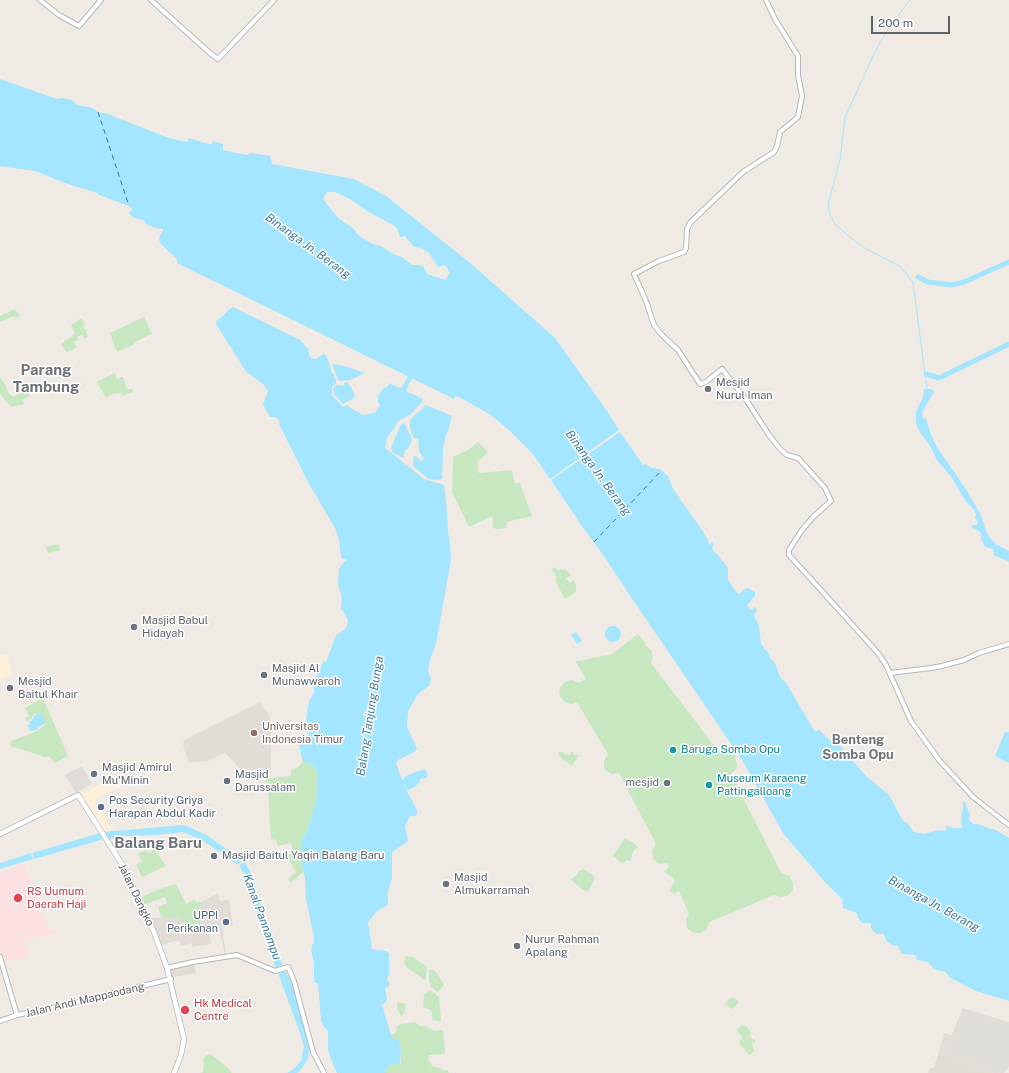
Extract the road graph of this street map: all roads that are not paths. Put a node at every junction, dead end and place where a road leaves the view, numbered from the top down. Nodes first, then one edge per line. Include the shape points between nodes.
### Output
1 (40, 0) edge
2 (101, 0) edge
3 (151, 0) edge
4 (274, 0) edge
5 (766, 0) edge
6 (1009, 644) edge
7 (890, 673) junction
8 (1009, 825) edge
9 (0, 834) edge
10 (0, 957) edge
11 (168, 968) junction
12 (170, 979) junction
13 (17, 1015) junction
14 (0, 1021) edge
15 (174, 1073) edge
16 (324, 1073) edge

1 - 2 street via 79,26
3 - 4 street via 218,59
5 - 7 street via 775,20 798,56 802,96 798,117 780,132 778,146 774,152 743,172 690,222 684,252 634,274 654,325 678,350 700,384 722,369 769,435 787,455 798,458 825,488 831,501 806,524 789,553 873,647
6 - 7 street via 942,666
7 - 8 street via 911,721 939,760 967,791
9 - 11 main road, Jalan Dangko via 78,795 122,864
10 - 13 street
11 - 12 main road, Jalan Dangko
11 - 16 street via 237,955 276,971 286,968 294,981 313,1052
12 - 13 street, Jalan Andi Mappaodang
12 - 15 main road, Jalan Dangko via 184,1039
13 - 14 street, Jalan Andi Mappaodang

